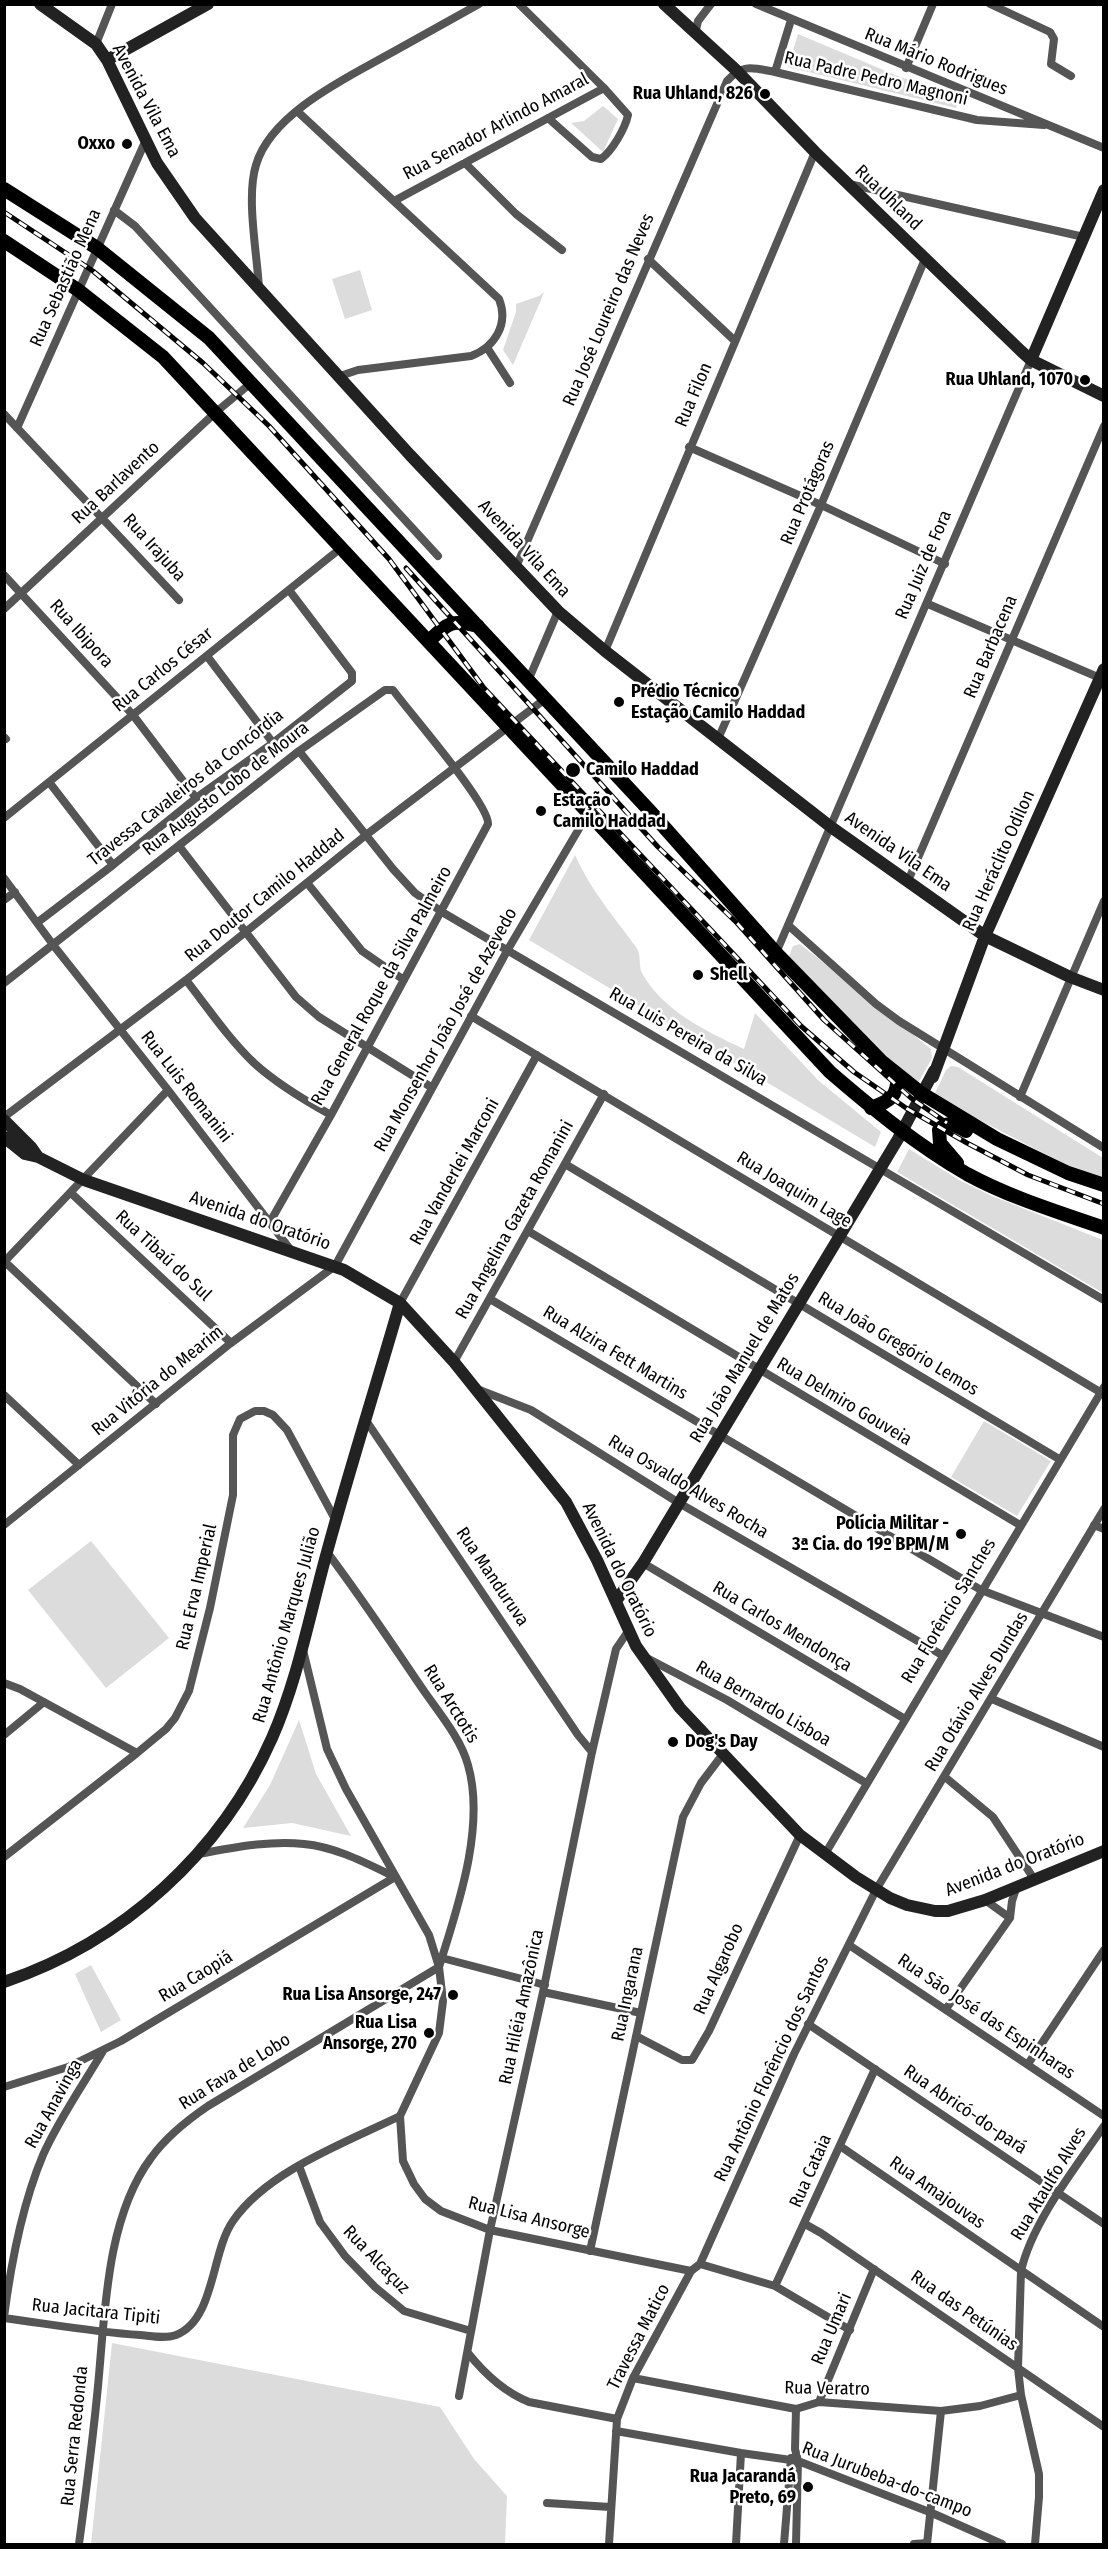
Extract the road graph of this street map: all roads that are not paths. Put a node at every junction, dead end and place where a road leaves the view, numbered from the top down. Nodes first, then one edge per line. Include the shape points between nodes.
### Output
1 (40, 4) edge
2 (112, 4) edge
3 (208, 4) edge
4 (478, 4) edge
5 (519, 4) edge
6 (664, 4) edge
7 (711, 4) edge
8 (756, 4) edge
9 (933, 4) edge
10 (990, 4) edge
11 (791, 20) junction
12 (695, 34) junction
13 (96, 44) junction
14 (107, 60) junction
15 (906, 68) junction
16 (736, 70) junction
17 (775, 72) junction
18 (1071, 76) dead end
19 (604, 88) junction
20 (297, 111) junction
21 (548, 118) junction
22 (1044, 125) junction
23 (145, 142) junction
24 (1104, 148) edge
25 (815, 152) junction
26 (465, 163) junction
27 (848, 184) junction
28 (4, 189) edge
29 (1104, 190) edge
30 (394, 201) junction
31 (114, 210) junction
32 (1084, 237) junction
33 (4, 241) edge
34 (97, 248) junction
35 (562, 250) dead end
36 (925, 259) junction
37 (648, 260) junction
38 (259, 288) junction
39 (78, 290) junction
40 (735, 341) junction
41 (488, 349) junction
42 (1031, 360) junction
43 (340, 376) junction
44 (251, 383) junction
45 (510, 383) dead end
46 (1104, 396) edge
47 (216, 412) junction
48 (4, 414) edge
49 (1104, 426) edge
50 (17, 428) junction
51 (689, 447) junction
52 (821, 505) junction
53 (104, 517) junction
54 (341, 548) junction
55 (438, 555) dead end
56 (945, 564) junction
57 (516, 567) junction
58 (4, 575) edge
59 (289, 590) junction
60 (22, 593) junction
61 (179, 600) dead end
62 (928, 604) junction
63 (4, 609) edge
64 (558, 611) junction
65 (478, 626) junction
66 (1012, 640) junction
67 (429, 641) junction
68 (605, 651) junction
69 (207, 656) junction
70 (1101, 680) edge
71 (528, 681) junction
72 (545, 699) junction
73 (134, 715) junction
74 (508, 726) junction
75 (718, 739) junction
76 (273, 743) junction
77 (299, 752) junction
78 (454, 768) junction
79 (49, 782) junction
80 (196, 798) junction
81 (4, 818) edge
82 (595, 820) junction
83 (831, 827) junction
84 (366, 835) junction
85 (179, 846) junction
86 (113, 865) junction
87 (4, 878) edge
88 (908, 881) junction
89 (308, 884) junction
90 (15, 892) junction
91 (4, 900) edge
92 (1104, 901) edge
93 (442, 912) junction
94 (38, 922) junction
95 (788, 925) junction
96 (246, 933) junction
97 (985, 936) junction
98 (54, 946) junction
99 (507, 951) junction
100 (776, 953) junction
101 (1070, 977) junction
102 (186, 980) junction
103 (404, 980) junction
104 (4, 983) edge
105 (1104, 990) edge
106 (471, 1016) junction
107 (120, 1029) junction
108 (366, 1048) junction
109 (943, 1048) junction
110 (537, 1055) junction
111 (898, 1075) junction
112 (432, 1088) junction
113 (168, 1090) junction
114 (604, 1094) junction
115 (923, 1094) junction
116 (1020, 1097) junction
117 (871, 1108) junction
118 (331, 1115) junction
119 (4, 1119) edge
120 (902, 1132) junction
121 (4, 1137) edge
122 (1103, 1146) edge
123 (38, 1157) junction
124 (566, 1164) junction
125 (880, 1169) junction
126 (1068, 1173) junction
127 (967, 1174) junction
128 (84, 1180) junction
129 (1104, 1185) edge
130 (71, 1193) junction
131 (270, 1222) junction
132 (1104, 1228) edge
133 (528, 1231) junction
134 (840, 1237) junction
135 (290, 1249) junction
136 (5, 1261) edge
137 (335, 1266) junction
138 (490, 1299) junction
139 (1104, 1300) edge
140 (400, 1304) junction
141 (799, 1305) junction
142 (231, 1343) junction
143 (454, 1362) junction
144 (759, 1371) junction
145 (476, 1389) junction
146 (1102, 1389) edge
147 (4, 1395) edge
148 (156, 1404) junction
149 (365, 1419) junction
150 (720, 1435) junction
151 (1059, 1459) junction
152 (79, 1465) junction
153 (679, 1503) junction
154 (1104, 1509) edge
155 (336, 1521) junction
156 (5, 1525) edge
157 (1020, 1525) junction
158 (1094, 1526) junction
159 (1104, 1529) edge
160 (327, 1552) junction
161 (643, 1563) junction
162 (981, 1590) junction
163 (616, 1601) junction
164 (1042, 1613) junction
165 (629, 1630) junction
166 (1104, 1636) edge
167 (302, 1646) junction
168 (942, 1655) junction
169 (642, 1656) junction
170 (4, 1683) edge
171 (992, 1699) junction
172 (44, 1702) junction
173 (905, 1719) junction
174 (4, 1735) edge
175 (1104, 1747) edge
176 (592, 1752) junction
177 (136, 1753) junction
178 (723, 1754) junction
179 (945, 1777) junction
180 (866, 1784) junction
181 (800, 1834) junction
182 (1104, 1851) edge
183 (198, 1854) junction
184 (825, 1854) junction
185 (4, 1857) edge
186 (395, 1877) junction
187 (1034, 1879) junction
188 (1017, 1886) junction
189 (876, 1890) junction
190 (985, 1900) junction
191 (1010, 1918) junction
192 (849, 1945) junction
193 (1104, 1950) edge
194 (442, 1958) junction
195 (439, 1967) junction
196 (4, 1982) edge
197 (544, 1988) junction
198 (946, 2009) junction
199 (641, 2013) junction
200 (808, 2024) junction
201 (636, 2036) junction
202 (104, 2049) junction
203 (1028, 2064) junction
204 (875, 2069) junction
205 (4, 2087) edge
206 (400, 2116) junction
207 (1104, 2116) edge
208 (1104, 2126) edge
209 (840, 2146) junction
210 (299, 2166) junction
211 (1059, 2193) junction
212 (805, 2224) junction
213 (1104, 2224) edge
214 (490, 2230) junction
215 (590, 2250) junction
216 (700, 2264) junction
217 (874, 2269) junction
218 (691, 2271) junction
219 (1020, 2271) junction
220 (775, 2286) junction
221 (4, 2318) edge
222 (1104, 2327) edge
223 (850, 2330) junction
224 (103, 2331) junction
225 (471, 2331) junction
226 (468, 2353) junction
227 (1018, 2368) junction
228 (633, 2379) junction
229 (1021, 2395) junction
230 (459, 2396) dead end
231 (819, 2402) junction
232 (796, 2409) junction
233 (940, 2411) junction
234 (617, 2419) junction
235 (1104, 2427) edge
236 (616, 2431) junction
237 (741, 2453) junction
238 (794, 2460) junction
239 (547, 2503) dead end
240 (610, 2507) junction
241 (932, 2513) junction
242 (79, 2544) edge
243 (609, 2544) edge
244 (736, 2544) edge
245 (784, 2544) edge
246 (796, 2544) edge
247 (914, 2544) edge
248 (927, 2544) edge
249 (1002, 2544) edge
250 (1035, 2544) edge

1 - 13 main road, Avenida Vila Ema
2 - 13 street
3 - 14 main road
4 - 20 street via 322,92
5 - 19 street, Rua Senador Arlindo Amaral
6 - 12 main road, Rua Uhland
7 - 12 street via 698,21
8 - 11 street, Rua Mário Rodrigues
9 - 15 street
10 - 18 street via 1050,32 1054,39 1051,64
11 - 15 street, Rua Mário Rodrigues
11 - 17 street
12 - 16 main road, Rua Uhland
13 - 14 main road, Avenida Vila Ema
14 - 23 main road, Avenida Vila Ema
15 - 22 street, Rua Mário Rodrigues
16 - 17 street, Rua Padre Pedro Magnoni
16 - 25 main road, Rua Uhland
16 - 37 street, Rua José Loureiro das Neves via 727,81
17 - 22 street, Rua Padre Pedro Magnoni via 977,120
19 - 21 street, Rua Senador Arlindo Amaral
19 - 21 street via 628,116 603,158 592,157
20 - 30 street
20 - 38 street via 274,133 256,164 252,192
21 - 26 street, Rua Senador Arlindo Amaral
22 - 24 street, Rua Mário Rodrigues
23 - 31 street, Rua Sebastião Mena
23 - 38 main road, Avenida Vila Ema via 195,218
25 - 27 main road, Rua Uhland
25 - 40 street, Rua Filon
26 - 30 street, Rua Senador Arlindo Amaral
26 - 35 street via 516,214
27 - 32 street
27 - 36 main road, Rua Uhland
28 - 34 main road
29 - 32 main road, Rua Juiz de Fora
30 - 41 street via 500,299 503,320
31 - 34 street, Rua Sebastião Mena
31 - 55 street via 135,226
32 - 42 main road, Rua Juiz de Fora
33 - 39 main road
34 - 39 street, Rua Sebastião Mena
34 - 44 main road via 209,338
36 - 42 main road, Rua Uhland
36 - 52 street, Rua Protágoras
37 - 40 street
37 - 57 street, Rua José Loureiro das Neves
38 - 43 main road, Avenida Vila Ema
39 - 47 main road via 163,357
39 - 50 street, Rua Sebastião Mena
40 - 51 street, Rua Filon
41 - 43 street via 471,356 358,370
41 - 45 street
42 - 46 main road, Rua Uhland
42 - 56 street, Rua Juiz de Fora
43 - 57 main road, Avenida Vila Ema
44 - 47 street, Rua Barlavento
44 - 65 main road
47 - 53 street, Rua Barlavento
47 - 54 main road
48 - 50 street, Rua Irajuba
49 - 66 street, Rua Barbacena
50 - 53 street, Rua Irajuba
51 - 52 street
51 - 68 street, Rua Filon
52 - 56 street
52 - 75 street, Rua Protágoras
53 - 60 street, Rua Barlavento
53 - 61 street, Rua Irajuba
54 - 59 street, Rua Carlos César
54 - 67 main road
56 - 62 street, Rua Juiz de Fora
57 - 64 main road, Avenida Vila Ema
58 - 60 street, Rua Ibipora
59 - 69 street, Rua Carlos César
59 - 76 street, Travessa Cavaleiros da Concórdia via 353,679
60 - 63 street, Rua Barlavento
60 - 73 street, Rua Ibipora
62 - 66 street
62 - 83 street, Rua Juiz de Fora
64 - 68 main road, Avenida Vila Ema
64 - 71 street
65 - 67 main road via 450,623
65 - 71 main road
66 - 70 street
66 - 88 street, Rua Barbacena
67 - 74 main road
68 - 75 main road, Avenida Vila Ema
69 - 73 street, Rua Carlos César
69 - 76 street
70 - 97 main road, Rua Heráclito Odilon
71 - 72 main road
72 - 74 street, Rua Doutor Camilo Haddad
72 - 100 main road
73 - 79 street, Rua Carlos César
73 - 80 street, Rua Ibipora
74 - 78 street, Rua Doutor Camilo Haddad
74 - 82 main road
75 - 83 main road, Avenida Vila Ema
76 - 80 street, Travessa Cavaleiros da Concórdia
77 - 78 street, Rua Augusto Lobo de Moura via 390,689
77 - 84 street, Rua Luis Pereira da Silva
77 - 85 street, Rua Augusto Lobo de Moura
78 - 84 street, Rua Doutor Camilo Haddad
78 - 93 street, Rua General Roque da Silva Palmeiro via 484,807 489,820
79 - 81 street, Rua Carlos César
79 - 86 street
80 - 86 street, Travessa Cavaleiros da Concórdia
82 - 99 street, Rua Monsenhor João José de Azevedo via 580,827
82 - 117 main road via 792,1034
83 - 88 main road, Avenida Vila Ema
83 - 95 street, Rua Juiz de Fora
84 - 89 street, Rua Doutor Camilo Haddad
84 - 93 street, Rua Luis Pereira da Silva via 415,893
85 - 96 street
85 - 98 street, Rua Augusto Lobo de Moura
86 - 94 street, Travessa Cavaleiros da Concórdia
87 - 90 street, Rua Luis Romanini
88 - 97 main road, Avenida Vila Ema
89 - 96 street, Rua Doutor Camilo Haddad
89 - 103 street via 362,951
90 - 91 street
90 - 94 street, Rua Luis Romanini
92 - 101 street
93 - 99 street, Rua Luis Pereira da Silva
93 - 103 street, Rua General Roque da Silva Palmeiro
94 - 98 street, Rua Luis Romanini
95 - 100 street, Rua Juiz de Fora
95 - 109 street via 876,1004
96 - 102 street, Rua Doutor Camilo Haddad
96 - 108 street via 296,997
97 - 101 main road, Avenida Vila Ema
97 - 109 main road, Rua Heráclito Odilon
98 - 104 street, Rua Augusto Lobo de Moura
98 - 107 street, Rua Luis Romanini
99 - 106 street, Rua Monsenhor João José de Azevedo
99 - 125 street, Rua Luis Pereira da Silva
100 - 111 main road
101 - 105 main road, Avenida Vila Ema
101 - 116 street
102 - 107 street, Rua Doutor Camilo Haddad
102 - 118 street via 255,1063
103 - 108 street, Rua General Roque da Silva Palmeiro
106 - 110 street, Rua Joaquim Lage
106 - 112 street, Rua Monsenhor João José de Azevedo
107 - 113 street, Rua Luis Romanini
107 - 119 street, Rua Doutor Camilo Haddad
108 - 112 street
108 - 118 street, Rua General Roque da Silva Palmeiro
109 - 115 main road, Rua Heráclito Odilon
109 - 116 street
110 - 114 street, Rua Joaquim Lage
110 - 140 street, Rua Vanderlei Marconi
111 - 115 main road
111 - 117 main road via 894,1096
112 - 137 street, Rua Monsenhor João José de Azevedo
113 - 128 street
113 - 131 street, Rua Luis Romanini
114 - 124 street, Rua Angelina Gazeta Romanini
114 - 134 street, Rua Joaquim Lage
115 - 120 main road, Rua Heráclito Odilon
115 - 126 main road via 997,1138
116 - 122 street
117 - 120 main road
118 - 131 street, Rua General Roque da Silva Palmeiro
119 - 123 main road, Avenida do Oratório
120 - 125 main road, Rua João Manuel de Matos
120 - 127 main road
121 - 123 main road, Avenida do Oratório via 25,1154
123 - 128 main road, Avenida do Oratório
124 - 133 street, Rua Angelina Gazeta Romanini
124 - 141 street, Rua João Gregório Lemos
125 - 134 main road, Rua João Manuel de Matos
125 - 139 street, Rua Luis Pereira da Silva
126 - 127 main road via 955,1125 944,1125 939,1130 940,1143
126 - 129 main road
127 - 132 main road
128 - 130 street
128 - 135 main road, Avenida do Oratório
130 - 136 street
130 - 142 street, Rua Tibaú do Sul
131 - 135 street, Rua Luis Romanini
133 - 138 street, Rua Angelina Gazeta Romanini
133 - 144 street, Rua Delmiro Gouveia
134 - 141 main road, Rua João Manuel de Matos
134 - 146 street, Rua Joaquim Lage
135 - 137 main road, Avenida do Oratório
136 - 148 street
137 - 140 main road, Avenida do Oratório
137 - 142 street, Rua Vitória do Mearim
138 - 143 street, Rua Angelina Gazeta Romanini
138 - 150 street, Rua Alzira Fett Martins
140 - 143 main road, Avenida do Oratório
140 - 149 main road, Rua Antônio Marques Julião
141 - 144 main road, Rua João Manuel de Matos
141 - 151 street, Rua João Gregório Lemos
142 - 148 street, Rua Vitória do Mearim
143 - 145 main road, Avenida do Oratório
144 - 150 main road, Rua João Manuel de Matos
144 - 157 street, Rua Delmiro Gouveia
145 - 153 street, Rua Osvaldo Alves Rocha via 531,1410
145 - 163 main road, Avenida do Oratório via 566,1502
146 - 151 street, Rua Florêncio Sanches
147 - 152 street
148 - 152 street, Rua Vitória do Mearim
149 - 155 main road, Rua Antônio Marques Julião
149 - 176 street, Rua Manduruva
150 - 153 main road, Rua João Manuel de Matos
150 - 162 street, Rua Alzira Fett Martins
151 - 157 street, Rua Florêncio Sanches
152 - 156 street, Rua Vitória do Mearim
153 - 161 main road, Rua João Manuel de Matos
153 - 168 street, Rua Osvaldo Alves Rocha
154 - 158 street, Rua Otávio Alves Dundas
155 - 160 main road, Rua Antônio Marques Julião
155 - 177 street, Rua Erva Imperial via 280,1422 264,1411 240,1419 233,1435 233,1495 189,1691 166,1729
157 - 162 street, Rua Florêncio Sanches
158 - 159 street
158 - 164 street, Rua Otávio Alves Dundas
160 - 167 main road, Rua Antônio Marques Julião
160 - 194 street, Rua Arctotis via 447,1725 468,1765 473,1802 468,1861
161 - 163 main road, Rua João Manuel de Matos
161 - 173 street, Rua Carlos Mendonça
162 - 164 street, Rua Alzira Fett Martins
162 - 168 street, Rua Florêncio Sanches
163 - 165 main road, Avenida do Oratório
164 - 166 street, Rua Alzira Fett Martins
164 - 171 street, Rua Otávio Alves Dundas
165 - 169 main road, Avenida do Oratório
165 - 176 street, Rua Hiléia Amazônica via 616,1649
167 - 183 main road, Rua Antônio Marques Julião via 272,1738 245,1789
167 - 186 street, Rua Lisa Ansorge via 327,1749
168 - 173 street, Rua Florêncio Sanches
169 - 178 main road, Avenida do Oratório via 680,1708
169 - 180 street, Rua Bernardo Lisboa via 727,1700
170 - 172 street
171 - 175 street
171 - 179 street, Rua Otávio Alves Dundas
172 - 174 street
172 - 177 street
173 - 180 street, Rua Florêncio Sanches
176 - 197 street, Rua Hiléia Amazônica
177 - 185 street
178 - 181 main road, Avenida do Oratório
178 - 199 street, Rua Ingarana via 701,1783 683,1817
179 - 187 street via 993,1817
179 - 189 street, Rua Otávio Alves Dundas
180 - 184 street, Rua Florêncio Sanches
181 - 184 main road, Avenida do Oratório
181 - 201 street, Rua Algarobo via 692,2060 682,2060
182 - 187 main road, Avenida do Oratório
183 - 186 street via 281,1843 306,1844 358,1859
183 - 196 main road, Rua Antônio Marques Julião via 154,1898 122,1922 77,1951
184 - 189 main road, Avenida do Oratório
186 - 195 street, Rua Lisa Ansorge via 429,1935
186 - 202 street, Rua Caopiá
187 - 188 main road, Avenida do Oratório
188 - 190 main road, Avenida do Oratório
188 - 191 street
189 - 190 main road, Avenida do Oratório via 907,1905 935,1911
189 - 192 street, Rua Antônio Florêncio dos Santos
190 - 191 street
191 - 198 street
192 - 198 street, Rua São José das Espinharas
192 - 200 street, Rua Antônio Florêncio dos Santos
193 - 203 street
194 - 195 street, Rua Arctotis
194 - 197 street
195 - 206 street, Rua Lisa Ansorge via 439,2033
195 - 224 street, Rua Fava de Lobo via 208,2106 168,2138 150,2158 124,2214 115,2245
197 - 199 street
197 - 214 street, Rua Hiléia Amazônica
198 - 203 street, Rua São José das Espinharas
199 - 201 street, Rua Ingarana
200 - 204 street, Rua Abricó-do-pará
200 - 216 street, Rua Antônio Florêncio dos Santos
201 - 215 street, Rua Ingarana
202 - 205 street, Rua Caopiá via 68,2067
202 - 221 street, Rua Anavinga via 62,2118 31,2185
203 - 207 street, Rua São José das Espinharas
204 - 209 street, Rua Cataia
204 - 211 street, Rua Abricó-do-pará
206 - 210 street, Rua Jacitara Tipiti
206 - 214 street, Rua Lisa Ansorge via 403,2161 425,2199 441,2211
208 - 211 street, Rua Ataulfo Alves
209 - 212 street, Rua Cataia
209 - 219 street, Rua Amajouvas
210 - 224 street, Rua Jacitara Tipiti via 267,2184 231,2222 204,2304 189,2327 175,2336 161,2337
210 - 225 street, Rua Alcaçuz via 320,2222 375,2287 404,2311
211 - 213 street, Rua Abricó-do-pará
211 - 219 street, Rua Ataulfo Alves via 1031,2240
212 - 217 street, Rua das Petúnias
212 - 220 street, Rua Cataia
214 - 215 street, Rua Lisa Ansorge
214 - 225 street, Rua Hiléia Amazônica
215 - 218 street, Rua Lisa Ansorge
216 - 218 street
216 - 220 street
217 - 223 street, Rua Umari
217 - 227 street, Rua das Petúnias
218 - 228 street, Travessa Matico
219 - 222 street, Rua Amajouvas
219 - 227 street, Rua Ataulfo Alves
220 - 223 street
221 - 224 street, Rua Jacitara Tipiti
223 - 231 street, Rua Umari
224 - 242 street, Rua Serra Redonda
225 - 226 street, Rua Hiléia Amazônica
226 - 230 street, Rua Hiléia Amazônica
226 - 234 street via 516,2397
227 - 229 street, Rua Ataulfo Alves
227 - 235 street, Rua das Petúnias
228 - 232 street, Rua Veratro
228 - 234 street, Travessa Matico
229 - 233 street, Rua Veratro
229 - 250 street, Rua Ataulfo Alves via 1039,2474
231 - 232 street, Rua Veratro
231 - 233 street, Rua Veratro
232 - 238 street
233 - 241 street
234 - 236 street, Travessa Matico
236 - 237 street, Rua Jurubeba-do-campo
236 - 240 street, Travessa Matico
237 - 238 street, Rua Jurubeba-do-campo
237 - 244 street
238 - 241 street, Rua Jurubeba-do-campo
238 - 245 street
238 - 246 street
239 - 240 street
240 - 243 street, Travessa Matico
241 - 248 street
241 - 249 street, Rua Jurubeba-do-campo
247 - 248 street

